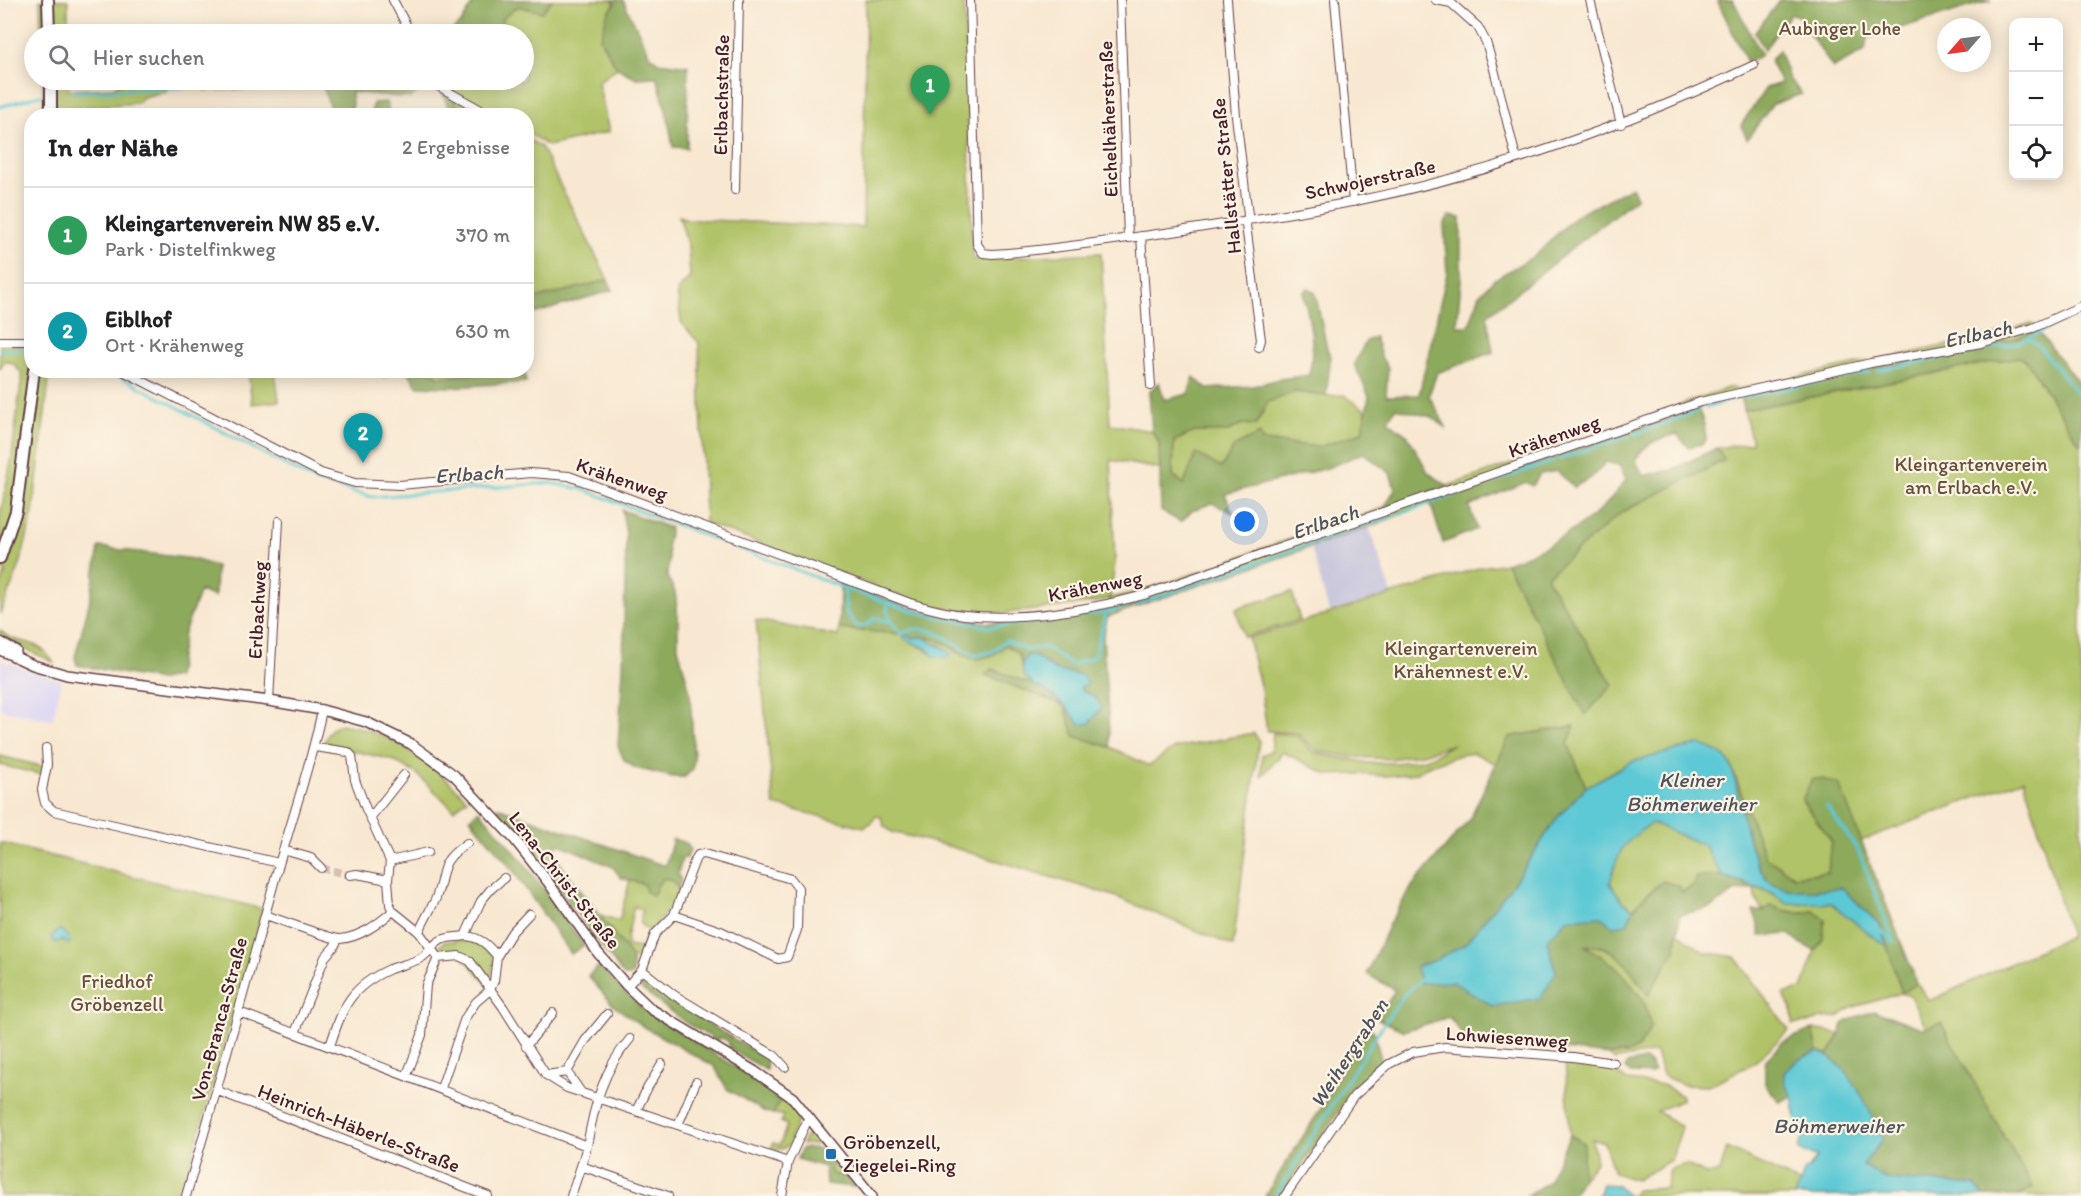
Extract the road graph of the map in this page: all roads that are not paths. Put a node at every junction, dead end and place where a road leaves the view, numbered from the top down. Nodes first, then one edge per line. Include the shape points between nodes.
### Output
1 (48, 0) edge
2 (393, 0) edge
3 (740, 0) edge
4 (970, 0) edge
5 (1120, 0) edge
6 (1227, 0) edge
7 (1335, 0) edge
8 (1436, 0) edge
9 (1590, 0) edge
10 (49, 24) edge
11 (406, 24) edge
12 (1754, 65) dead end
13 (51, 90) edge
14 (445, 90) edge
15 (51, 108) edge
16 (478, 108) edge
17 (1621, 124) junction
18 (1516, 158) junction
19 (735, 190) dead end
20 (1353, 202) junction
21 (1247, 221) junction
22 (1141, 236) junction
23 (1128, 238) junction
24 (2081, 306) edge
25 (0, 341) edge
26 (24, 341) edge
27 (1259, 347) dead end
28 (33, 378) edge
29 (137, 378) edge
30 (1150, 386) dead end
31 (279, 520) dead end
32 (0, 558) edge
33 (0, 642) edge
34 (0, 650) edge
35 (49, 670) junction
36 (269, 701) junction
37 (322, 710) junction
38 (315, 747) junction
39 (46, 748) dead end
40 (404, 775) dead end
41 (370, 818) junction
42 (467, 843) dead end
43 (283, 850) junction
44 (428, 852) dead end
45 (390, 861) junction
46 (279, 863) junction
47 (321, 868) tunnel mouth
48 (350, 875) tunnel mouth
49 (504, 878) dead end
50 (388, 880) junction
51 (393, 911) junction
52 (529, 914) dead end
53 (265, 915) junction
54 (674, 915) junction
55 (419, 932) junction
56 (465, 936) junction
57 (338, 939) junction
58 (431, 949) junction
59 (497, 956) junction
60 (438, 958) junction
61 (642, 970) junction
62 (627, 986) junction
63 (490, 990) junction
64 (238, 1012) junction
65 (553, 1013) dead end
66 (607, 1014) dead end
67 (295, 1033) junction
68 (630, 1039) dead end
69 (330, 1046) junction
70 (526, 1046) junction
71 (1614, 1063) dead end
72 (662, 1064) dead end
73 (785, 1067) dead end
74 (567, 1072) junction
75 (407, 1075) junction
76 (546, 1075) junction
77 (696, 1082) dead end
78 (441, 1089) junction
79 (218, 1091) junction
80 (581, 1092) junction
81 (597, 1098) junction
82 (636, 1111) junction
83 (809, 1118) junction
84 (678, 1125) junction
85 (587, 1146) junction
86 (788, 1162) junction
87 (581, 1166) junction
88 (186, 1196) edge
89 (488, 1196) edge
90 (572, 1196) edge
91 (668, 1196) edge
92 (782, 1196) edge
93 (873, 1196) edge
94 (1285, 1196) edge

1 - 10 main road
2 - 11 street
3 - 19 street, Erlbachstraße
4 - 23 street, Schwojerstraße via 978,247 983,253 992,254
5 - 23 street, Eichelhäherstraße
6 - 21 street, Hallstätter Straße
7 - 20 street
8 - 18 street via 1450,3 1479,27 1494,69
9 - 17 street
12 - 17 street, Schwojerstraße
13 - 15 main road
14 - 16 street
17 - 18 street, Schwojerstraße
18 - 20 street, Schwojerstraße
20 - 21 street, Schwojerstraße
21 - 22 street, Schwojerstraße
21 - 27 street, Hallstätter Straße
22 - 23 street, Schwojerstraße
22 - 30 street
24 - 29 street, Krähenweg via 2033,328 1981,343 1871,363 1700,402 1144,595 1024,616 962,615 910,603 568,476 531,473 400,485 355,483 321,473
25 - 26 street
28 - 32 main road via 16,511
31 - 36 street, Erlbachweg
33 - 35 street
34 - 35 street, Lena-Christ-Straße
35 - 36 street, Lena-Christ-Straße
36 - 37 street, Lena-Christ-Straße
37 - 38 street, Von-Branca-Straße
37 - 62 street, Lena-Christ-Straße via 366,722 411,744 454,775 515,840
38 - 41 street via 352,756 355,780
38 - 43 street, Von-Branca-Straße
39 - 46 street via 42,790 45,803 54,811
40 - 41 street
41 - 45 street
42 - 55 street via 445,862 435,899
43 - 46 street, Von-Branca-Straße
43 - 47 street via 311,858
44 - 45 street
45 - 50 street
46 - 53 street, Von-Branca-Straße
48 - 50 street
49 - 56 street via 481,901
50 - 51 street via 388,899
51 - 55 street
51 - 57 street via 371,929
52 - 59 street
53 - 57 street
53 - 64 street, Von-Branca-Straße
54 - 54 street via 783,959 790,952 797,930 798,888 791,879 698,855
54 - 61 street via 655,934
55 - 58 street
56 - 58 street via 445,938
56 - 59 street via 489,945
57 - 67 street via 325,957
58 - 60 street
58 - 69 street via 420,958 368,981 351,995
59 - 63 street
60 - 63 street via 459,956 470,961
60 - 75 street via 426,985 422,1035
61 - 62 street
61 - 73 street via 674,995 775,1056
62 - 83 street, Lena-Christ-Straße via 651,1009 793,1098
63 - 70 street
63 - 78 street via 465,1018
64 - 67 street
64 - 79 street, Von-Branca-Straße
65 - 70 street
66 - 74 street
67 - 69 street
68 - 81 street via 612,1064
69 - 75 street
70 - 76 street
71 - 94 street, Lohwiesenweg via 1445,1047 1413,1052 1389,1064 1354,1096
72 - 82 street
74 - 76 street
74 - 80 street
75 - 78 street
76 - 80 street
77 - 84 street
78 - 85 street
79 - 88 street, Von-Branca-Straße
79 - 89 street, Heinrich-Häberle-Straße
80 - 81 street
81 - 82 street
81 - 85 street
82 - 84 street
83 - 86 street
83 - 93 street, Lena-Christ-Straße
84 - 86 street
85 - 87 street
86 - 92 street
87 - 90 street
87 - 91 street

